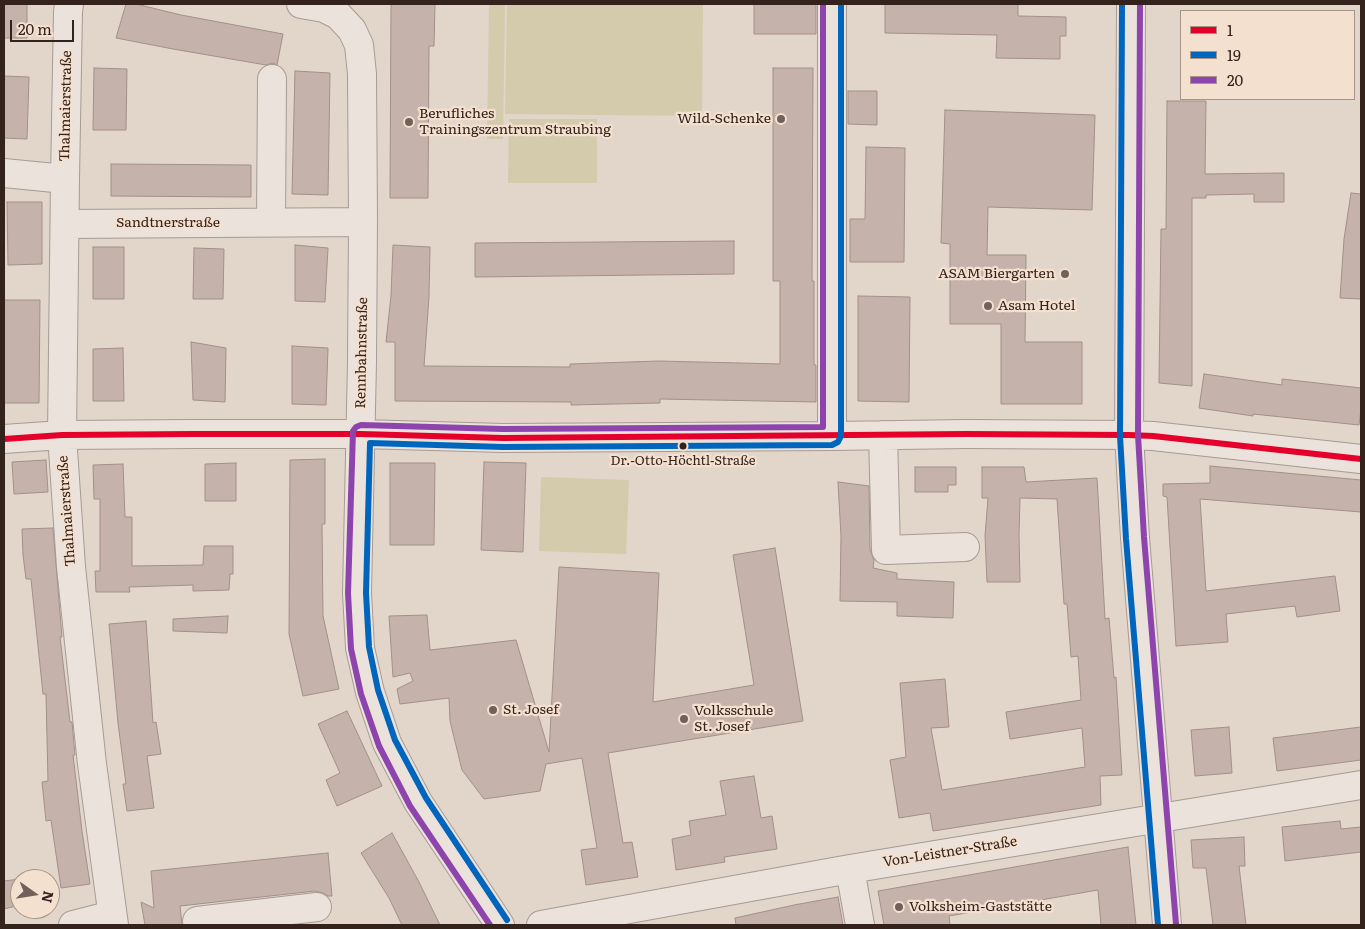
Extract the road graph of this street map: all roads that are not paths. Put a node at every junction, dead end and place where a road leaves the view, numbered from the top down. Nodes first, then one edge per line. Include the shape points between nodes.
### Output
1 (69, 4) edge
2 (301, 4) edge
3 (832, 4) edge
4 (1131, 4) edge
5 (272, 79) dead end
6 (4, 173) edge
7 (65, 179) junction
8 (271, 222) junction
9 (363, 222) junction
10 (65, 224) junction
11 (361, 434) junction
12 (62, 435) junction
13 (882, 435) junction
14 (1129, 435) junction
15 (832, 436) junction
16 (4, 439) edge
17 (1361, 459) edge
18 (965, 548) dead end
19 (1361, 785) edge
20 (1158, 818) junction
21 (850, 869) junction
22 (317, 907) dead end
23 (113, 920) edge
24 (73, 925) edge
25 (198, 925) edge
26 (500, 925) edge
27 (541, 925) edge
28 (860, 925) edge
29 (1167, 925) edge

1 - 7 street, Thalmaierstraße
2 - 9 street, Rennbahnstraße via 324,8 338,16 352,30 359,45
3 - 15 street
4 - 14 street
5 - 8 street
6 - 7 street
7 - 10 street, Thalmaierstraße
8 - 9 street, Sandtnerstraße
8 - 10 street, Sandtnerstraße
9 - 11 street, Rennbahnstraße
10 - 12 street, Thalmaierstraße
11 - 12 street
11 - 15 street via 503,438
11 - 26 street, Rennbahnstraße via 357,593 360,648 370,692 387,743 418,802
12 - 16 street
12 - 23 street, Thalmaierstraße via 71,567
13 - 14 street
13 - 15 street
13 - 18 street via 886,550
14 - 17 street
14 - 20 street
19 - 20 street, Von-Leistner-Straße
20 - 21 street, Von-Leistner-Straße
20 - 29 street
21 - 27 street, Von-Leistner-Straße
21 - 28 street
22 - 25 street via 197,921
23 - 24 street

